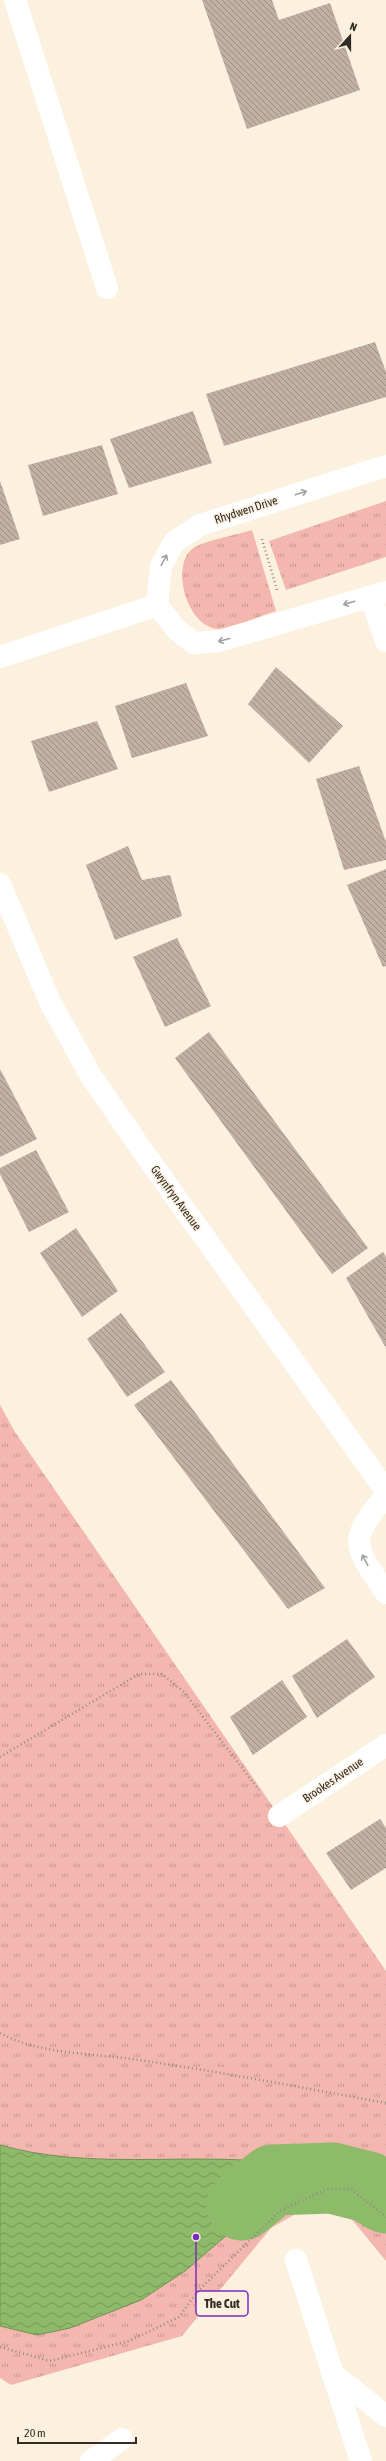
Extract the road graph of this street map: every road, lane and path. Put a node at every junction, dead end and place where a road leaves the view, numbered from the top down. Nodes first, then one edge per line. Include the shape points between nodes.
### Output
1 (15, 0) edge
2 (107, 288) dead end
3 (386, 466) edge
4 (253, 508) junction
5 (378, 595) edge
6 (157, 605) junction
7 (286, 622) junction
8 (386, 641) edge
9 (0, 657) edge
10 (0, 884) edge
11 (386, 1491) edge
12 (386, 1496) edge
13 (386, 1593) edge
14 (386, 1745) edge
15 (0, 1757) edge
16 (279, 1816) joint
17 (0, 2033) edge
18 (386, 2102) edge
19 (386, 2217) edge
20 (296, 2260) dead end
21 (0, 2347) edge
22 (332, 2373) junction
23 (386, 2416) edge
24 (122, 2439) dead end
25 (91, 2461) edge
26 (361, 2461) edge

1 - 2 street
4 -> 3 street, Rhydwen Drive
6 -> 4 street, Rhydwen Drive via 161,566 174,542 200,525
4 - 7 path
5 -> 7 street
5 - 8 street
7 -> 6 street via 219,641 194,643 177,630
6 - 9 street
10 - 11 street, Gwynfryn Avenue via 50,1002 91,1076
13 -> 12 street via 362,1558 358,1534 367,1517
14 - 16 street, Brookes Avenue
15 - 16 path via 139,1674 162,1674 184,1692
17 - 18 path via 26,2046 201,2069
19 - 21 path via 351,2189 327,2188 280,2211 198,2291 179,2317 129,2341 50,2361
20 - 22 street
22 - 23 street
22 - 26 street
24 - 25 street

